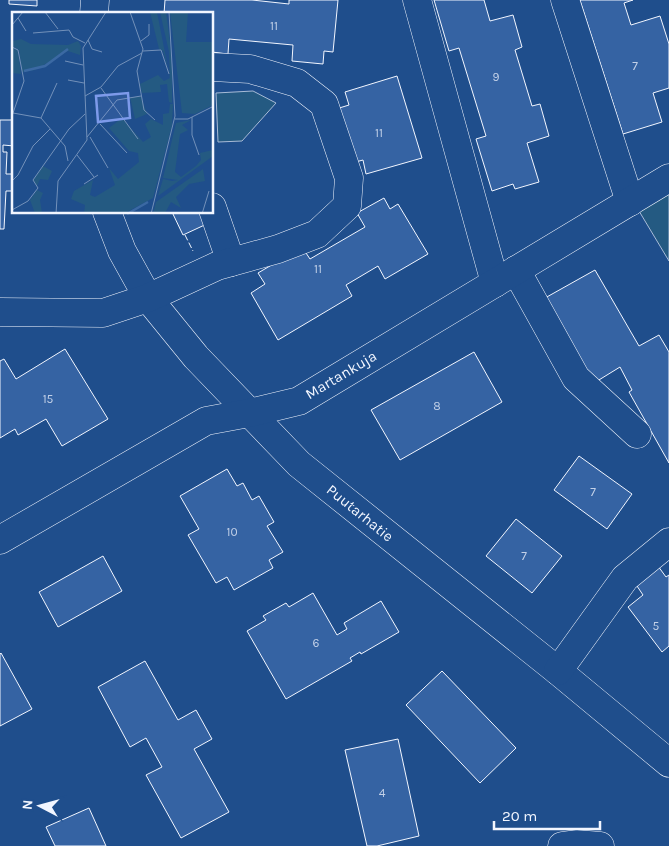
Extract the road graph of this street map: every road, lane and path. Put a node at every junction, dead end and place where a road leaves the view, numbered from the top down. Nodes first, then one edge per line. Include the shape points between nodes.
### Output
1 (417, 0) edge
2 (565, 0) edge
3 (214, 67) edge
4 (669, 178) edge
5 (630, 202) junction
6 (214, 213) edge
7 (108, 214) edge
8 (231, 262) junction
9 (505, 276) junction
10 (148, 298) junction
11 (0, 312) edge
12 (249, 413) junction
13 (637, 434) dead end
14 (0, 540) edge
15 (669, 542) edge
16 (558, 671) junction
17 (669, 763) edge
18 (562, 846) edge
19 (600, 846) edge

1 - 9 street
2 - 5 street
3 - 8 street via 250,69 297,83 324,104 349,178 347,206 317,234
4 - 5 street, Martankuja
5 - 9 street, Martankuja
6 - 8 street
7 - 10 street, Puutarhatie via 122,251
8 - 10 street
9 - 12 street, Martankuja via 299,401
9 - 13 street via 576,378
10 - 11 street via 103,313
10 - 12 street, Puutarhatie via 196,357
12 - 14 street, Martankuja via 206,421
12 - 16 street, Puutarhatie via 299,464
15 - 16 street via 625,578
16 - 17 street, Puutarhatie
18 - 19 street

